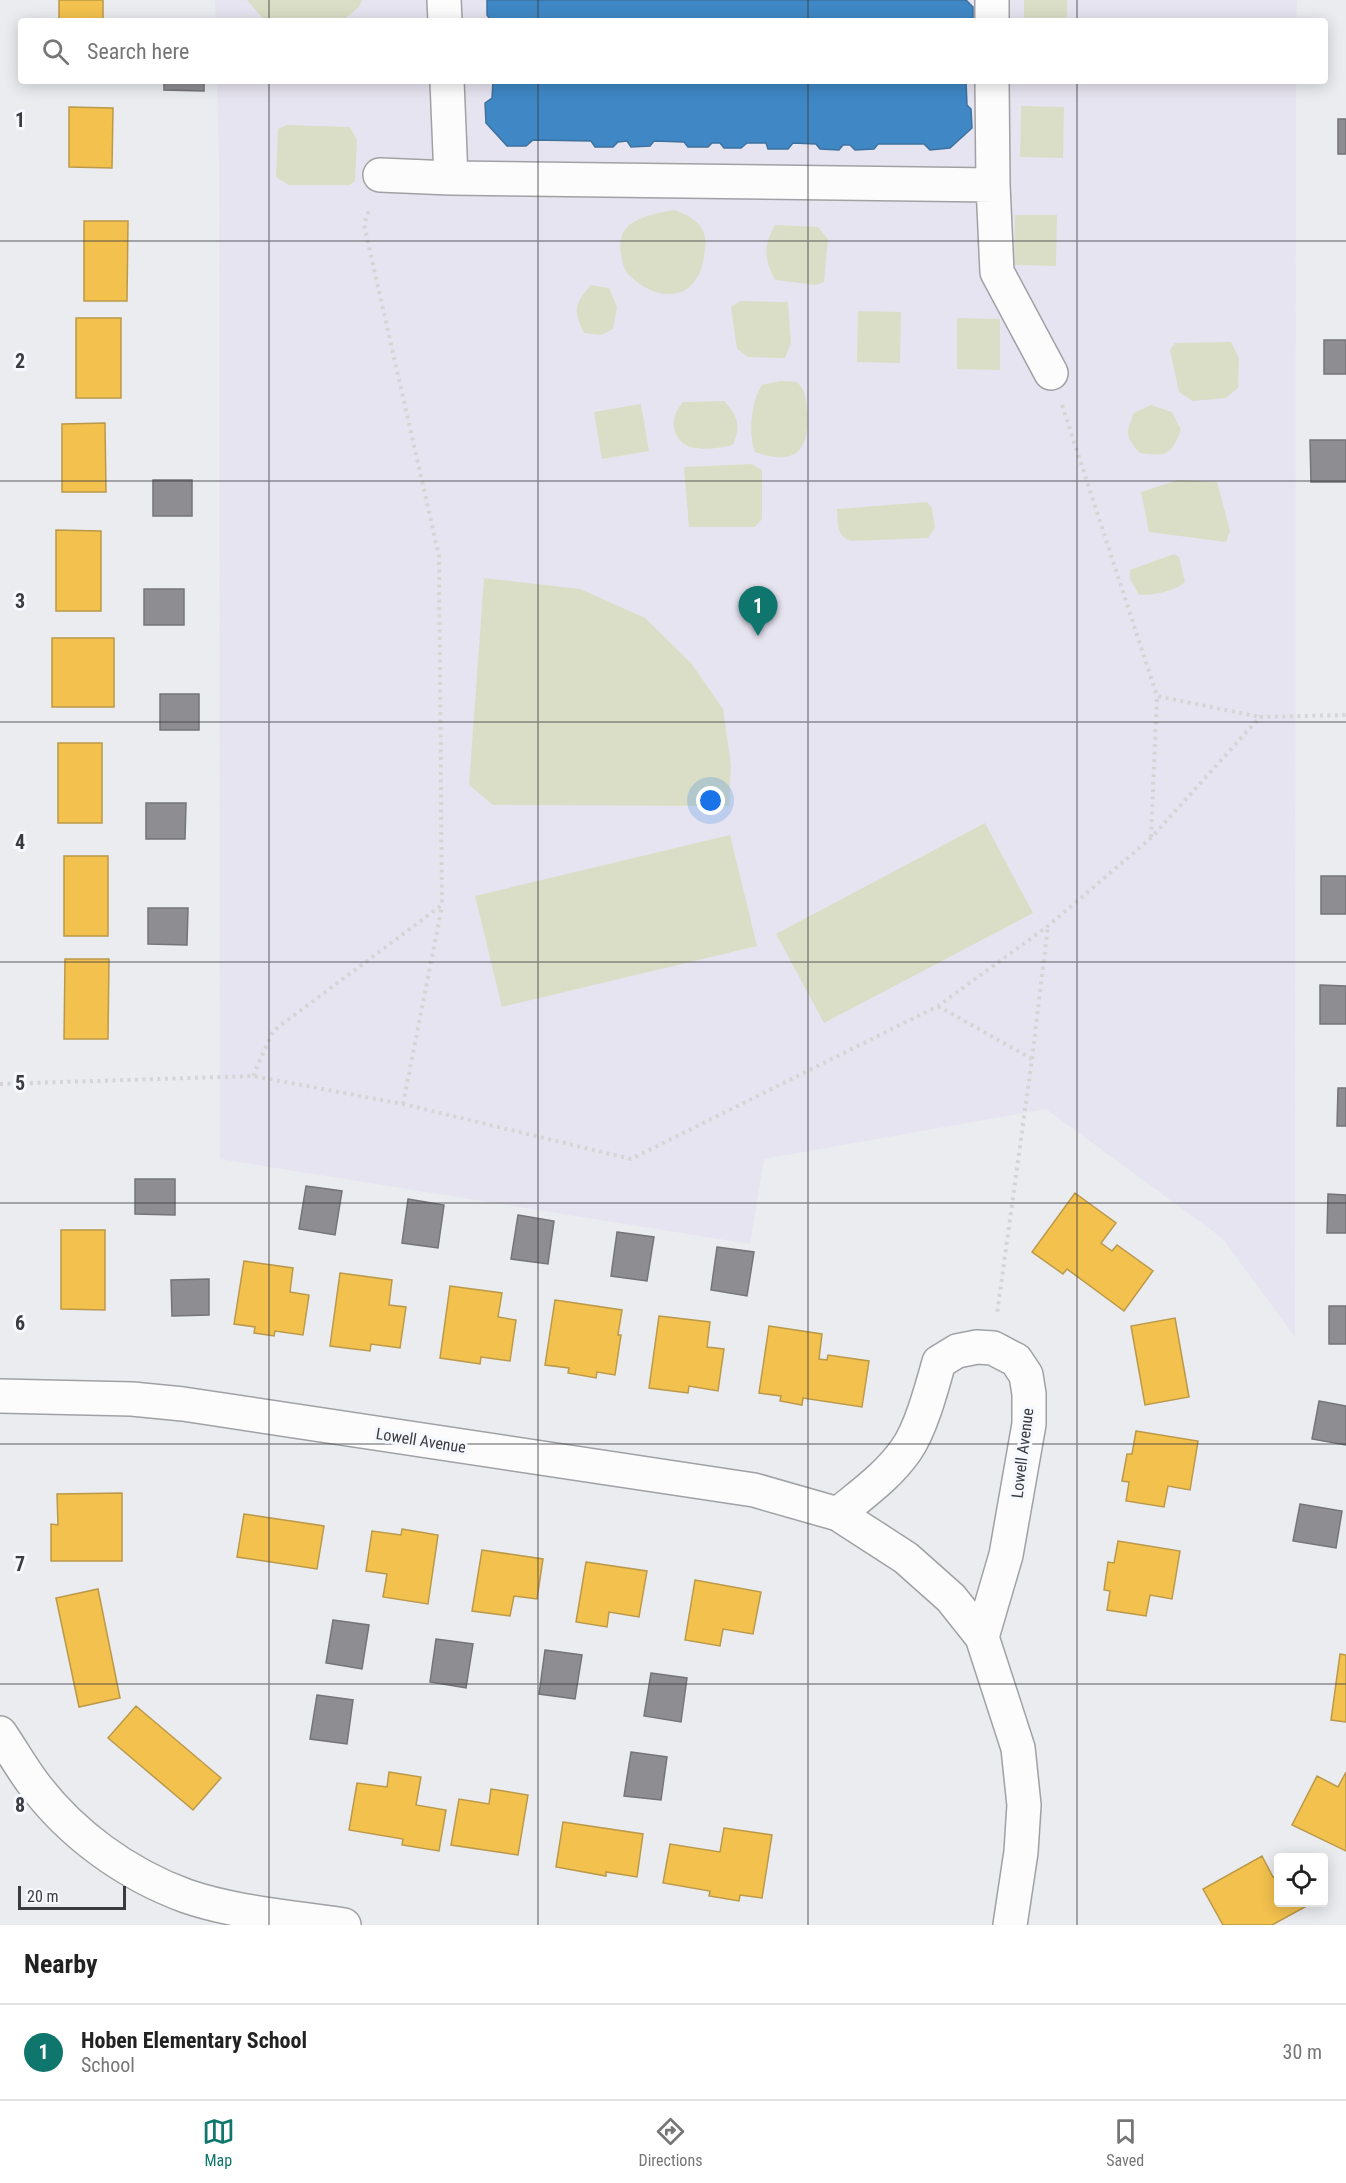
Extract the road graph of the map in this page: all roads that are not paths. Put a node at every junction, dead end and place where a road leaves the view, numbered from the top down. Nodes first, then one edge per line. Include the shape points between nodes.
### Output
1 (444, 0) edge
2 (992, 0) edge
3 (445, 18) edge
4 (992, 18) edge
5 (447, 84) edge
6 (992, 84) edge
7 (380, 175) road end
8 (451, 178) junction
9 (993, 184) junction
10 (1051, 373) road end
11 (0, 1396) edge
12 (838, 1514) junction
13 (982, 1637) junction
14 (0, 1733) edge
15 (344, 1925) edge
16 (1010, 1925) edge

1 - 3 street
2 - 4 street
5 - 8 street
6 - 9 street
7 - 8 street
8 - 9 street
9 - 10 street via 997,272
11 - 12 street, Lowell Avenue via 183,1404 754,1490
12 - 13 street, Lowell Avenue via 906,1558 951,1598
12 - 13 street, Lowell Avenue via 881,1479 907,1448 927,1403 939,1362 957,1351 976,1347 993,1348 1016,1360 1026,1375 1029,1425 1006,1555
13 - 16 street, Lowell Avenue via 1018,1748 1024,1805
14 - 15 street via 33,1783 76,1830 127,1869 187,1896

